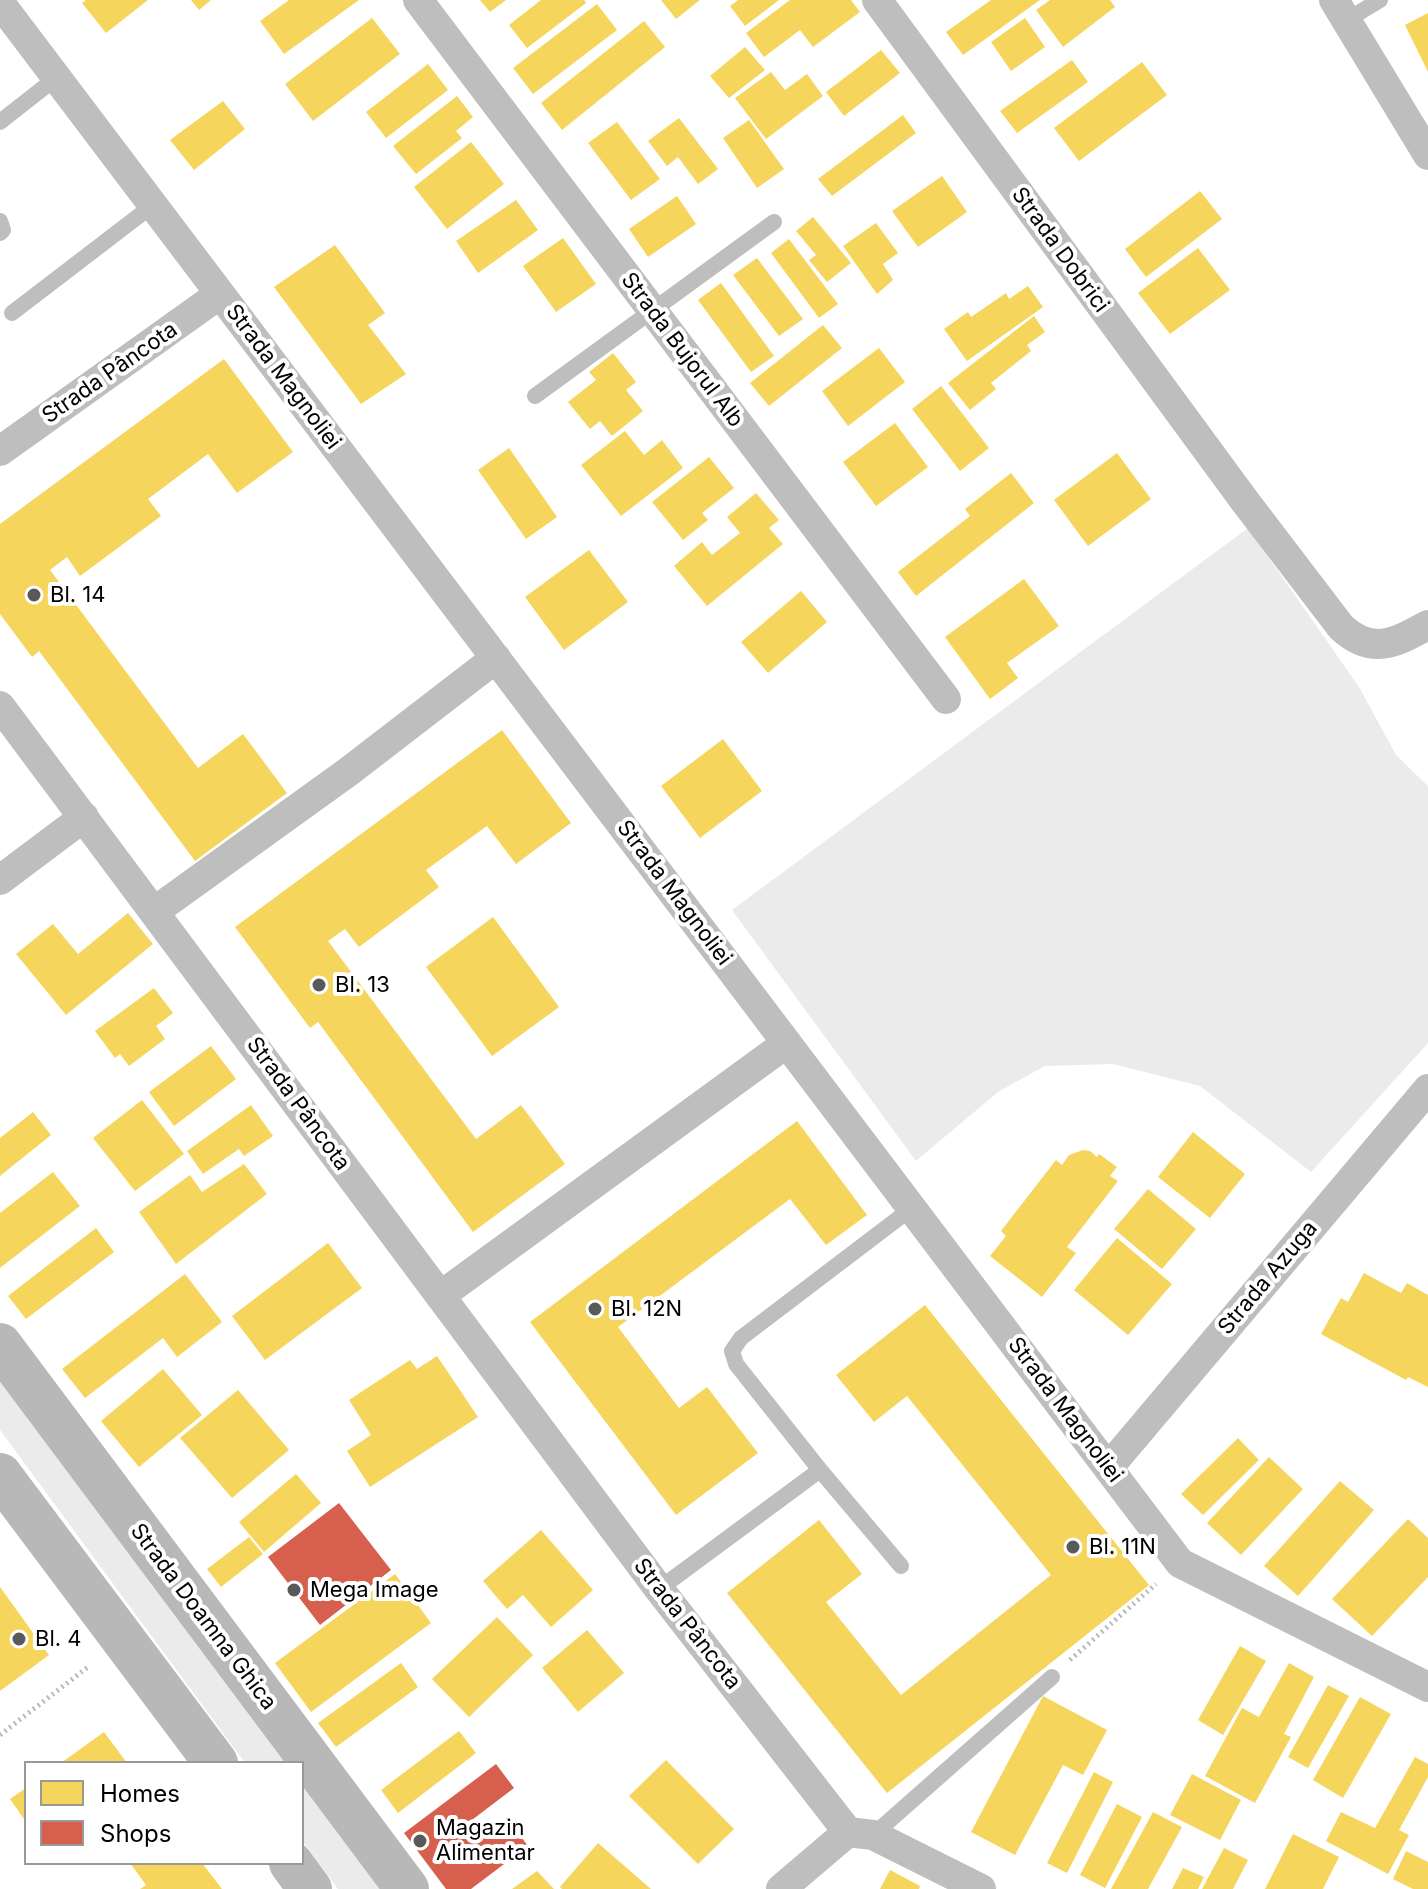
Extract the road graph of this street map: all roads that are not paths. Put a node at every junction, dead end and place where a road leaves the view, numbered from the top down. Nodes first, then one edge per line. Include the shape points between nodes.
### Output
1 (418, 0) edge
2 (877, 0) edge
3 (1380, 0) edge
4 (0, 3) edge
5 (1341, 10) edge
6 (56, 78) junction
7 (0, 122) edge
8 (1428, 155) edge
9 (153, 205) junction
10 (0, 221) edge
11 (774, 222) dead end
12 (0, 233) edge
13 (220, 294) junction
14 (652, 310) junction
15 (12, 313) dead end
16 (535, 396) dead end
17 (0, 451) edge
18 (1428, 625) edge
19 (496, 658) junction
20 (946, 699) dead end
21 (0, 706) edge
22 (84, 817) junction
23 (0, 880) edge
24 (155, 911) junction
25 (787, 1043) junction
26 (1428, 1089) edge
27 (912, 1208) junction
28 (440, 1296) junction
29 (0, 1345) edge
30 (1108, 1468) junction
31 (820, 1470) junction
32 (0, 1475) edge
33 (901, 1566) dead end
34 (659, 1589) junction
35 (1052, 1677) road end
36 (1428, 1687) edge
37 (214, 1761) edge
38 (860, 1833) junction
39 (292, 1865) edge
40 (310, 1889) edge
41 (407, 1889) edge
42 (781, 1889) edge
43 (981, 1889) edge

1 - 14 street, Strada Bujorul Alb
2 - 18 street, Strada Dobrici via 1341,627 1353,639 1372,645 1401,640
3 - 5 lane
4 - 6 street, Strada Magnoliei
5 - 8 street
6 - 7 lane
6 - 9 street, Strada Magnoliei
9 - 13 street, Strada Magnoliei
9 - 15 lane
10 - 12 lane
11 - 14 lane
13 - 17 street, Strada Pâncota
13 - 19 street, Strada Magnoliei
14 - 16 lane
14 - 20 street, Strada Bujorul Alb
19 - 24 street
19 - 25 street, Strada Magnoliei
21 - 22 street, Strada Pâncota
22 - 23 street
22 - 24 street, Strada Pâncota
24 - 28 street, Strada Pâncota
25 - 27 street, Strada Magnoliei
25 - 28 street
26 - 30 street, Strada Azuga
27 - 30 street, Strada Magnoliei
27 - 31 lane via 741,1338 732,1351 736,1364
28 - 34 street, Strada Pâncota
29 - 41 main road, Strada Doamna Ghica
30 - 36 street, Strada Magnoliei via 1180,1563
31 - 33 lane
31 - 34 lane
32 - 37 main road
34 - 38 street, Strada Pâncota
35 - 38 lane
38 - 42 street
38 - 43 street, Strada Pâncota
39 - 40 main road

